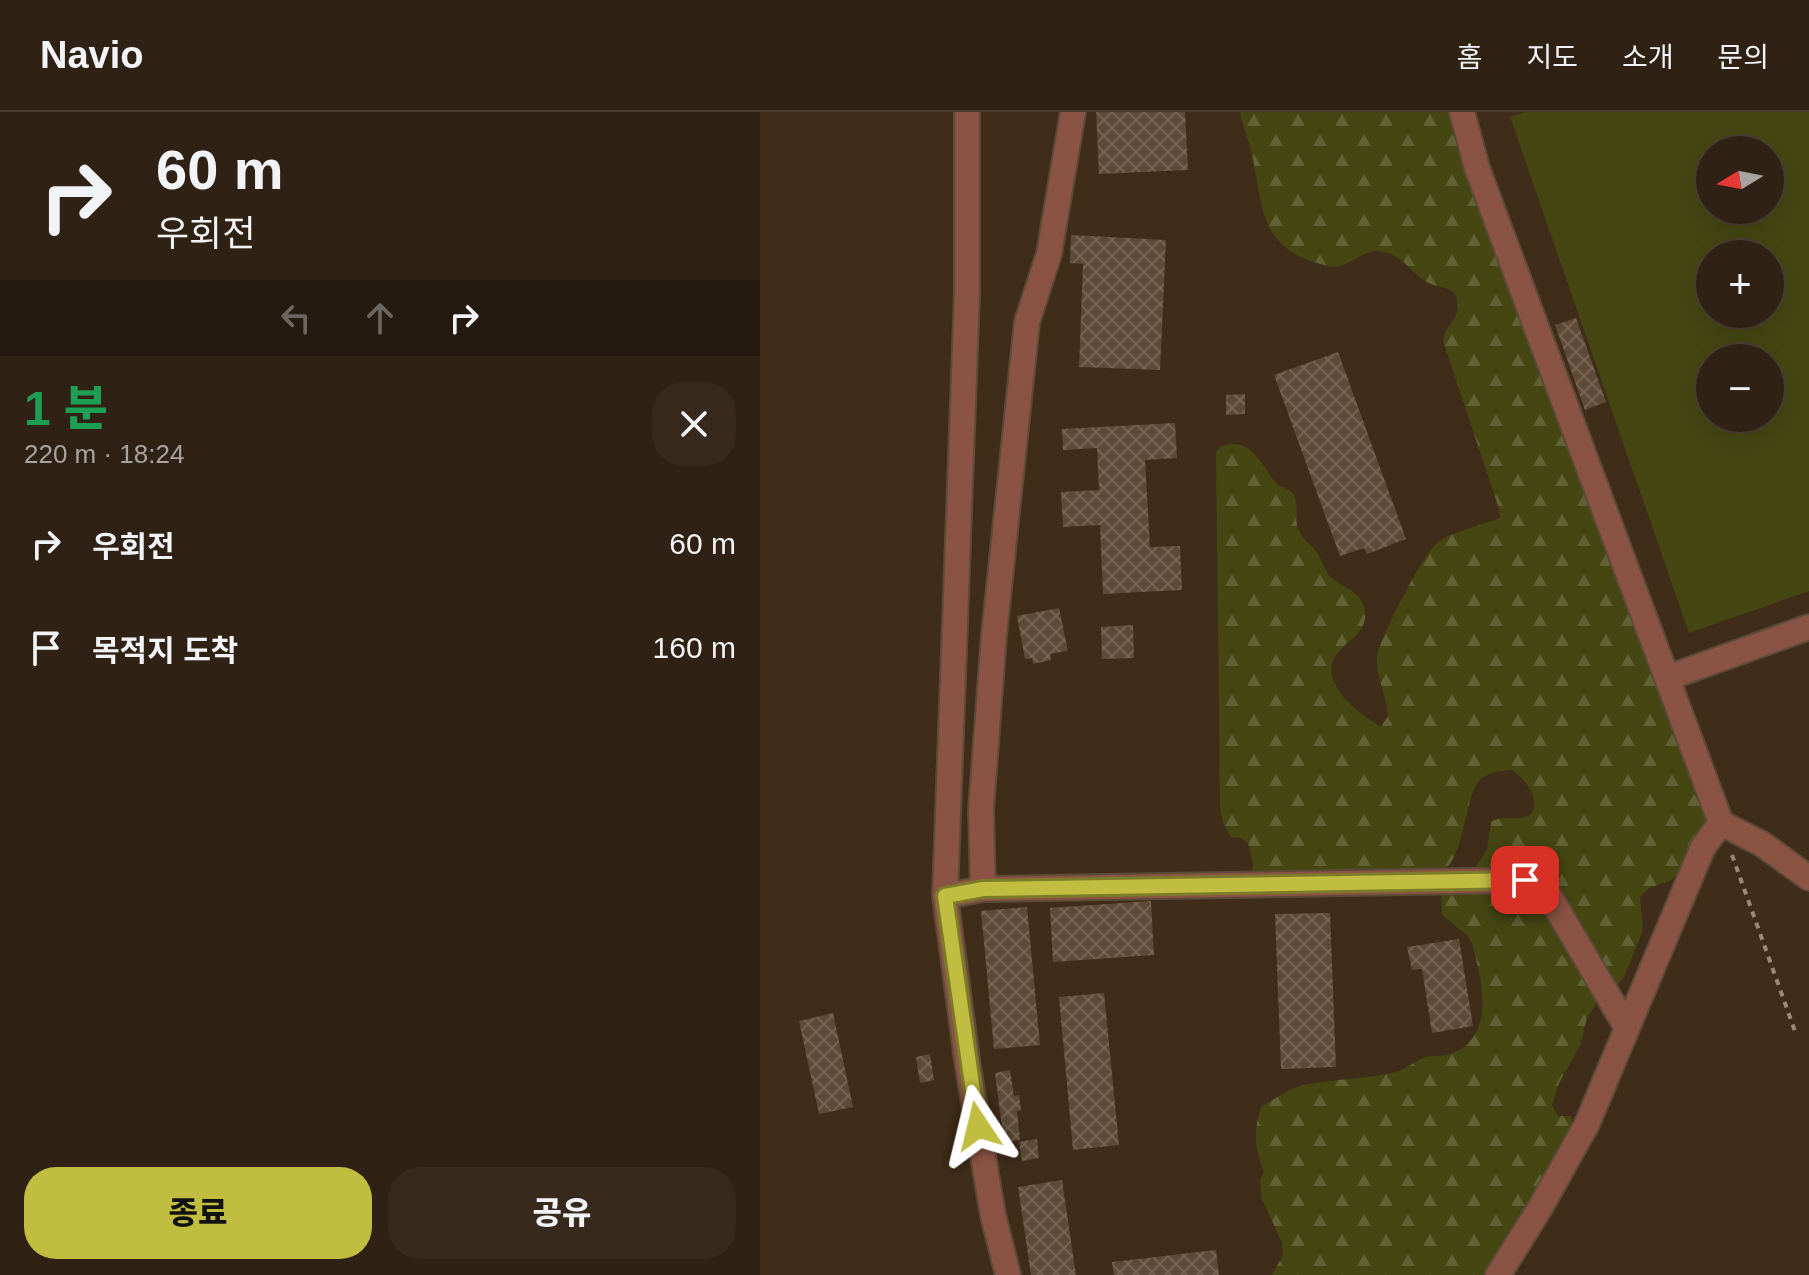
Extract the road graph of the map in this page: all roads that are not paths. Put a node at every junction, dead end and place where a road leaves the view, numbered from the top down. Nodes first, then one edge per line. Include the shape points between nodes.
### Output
1 (967, 112) edge
2 (1073, 112) edge
3 (1462, 112) edge
4 (1809, 627) edge
5 (1667, 678) junction
6 (1721, 823) junction
7 (1809, 878) edge
8 (983, 889) junction
9 (945, 896) junction
10 (1627, 1028) junction
11 (1008, 1275) edge
12 (1498, 1275) edge

1 - 9 street via 967,293
2 - 8 street via 1049,254 1027,322 994,635 981,810
3 - 5 street via 1477,168
4 - 5 street
5 - 6 street
6 - 7 street via 1753,838
6 - 10 street via 1703,847
8 - 9 street
8 - 10 street via 1525,880 1550,897
9 - 11 street via 968,1067
10 - 12 street via 1587,1124

